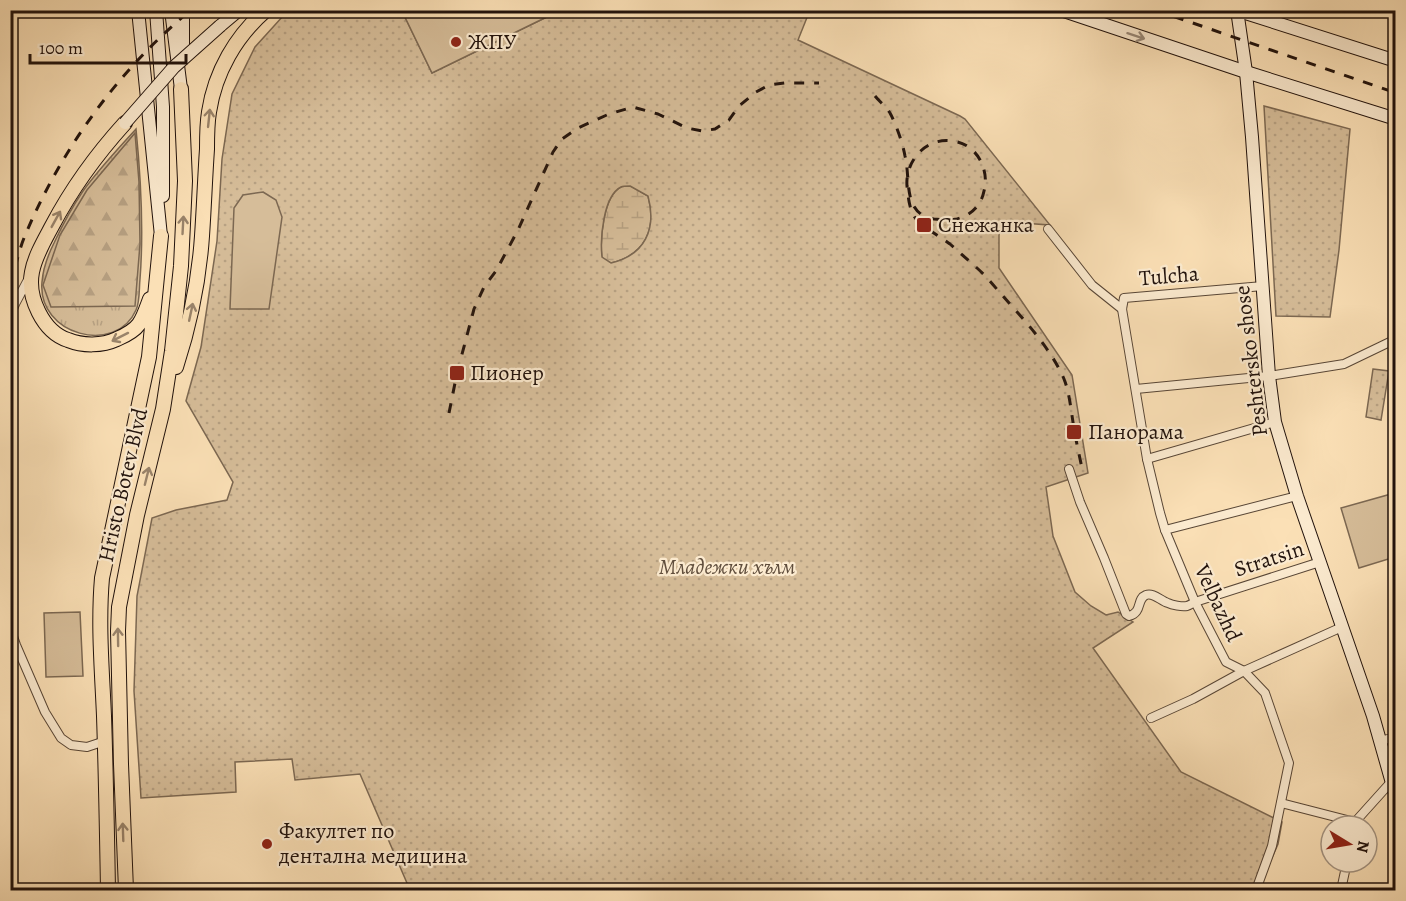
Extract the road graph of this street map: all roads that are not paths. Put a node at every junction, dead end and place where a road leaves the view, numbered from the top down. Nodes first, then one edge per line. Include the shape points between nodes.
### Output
1 (138, 10) edge
2 (156, 10) edge
3 (171, 10) edge
4 (183, 10) edge
5 (239, 10) edge
6 (266, 10) edge
7 (1061, 10) edge
8 (1236, 11) edge
9 (1395, 61) edge
10 (1246, 72) junction
11 (181, 89) junction
12 (1395, 119) edge
13 (125, 123) joint
14 (1048, 229) dead end
15 (160, 236) junction
16 (158, 271) junction
17 (32, 273) junction
18 (1263, 286) junction
19 (1122, 309) junction
20 (10, 316) edge
21 (1395, 339) edge
22 (1269, 376) junction
23 (1136, 388) junction
24 (163, 409) junction
25 (1275, 422) junction
26 (1147, 459) junction
27 (1069, 470) dead end
28 (1297, 496) junction
29 (1166, 530) junction
30 (1320, 562) junction
31 (1196, 602) junction
32 (1342, 627) junction
33 (10, 628) edge
34 (1244, 671) junction
35 (1151, 718) dead end
36 (1395, 737) edge
37 (105, 741) junction
38 (1380, 741) junction
39 (1391, 782) junction
40 (1395, 797) edge
41 (1281, 803) junction
42 (1320, 814) edge
43 (1364, 814) edge
44 (1345, 874) edge
45 (108, 891) edge
46 (126, 891) edge
47 (1256, 891) edge
48 (1341, 891) edge

1 - 15 main road
2 - 15 main road via 164,153
3 - 11 main road
4 - 11 main road
5 - 13 main road, bridge via 174,68
24 -> 6 main road via 193,305 213,96 231,51
7 -> 10 main road
8 - 9 main road
8 - 10 main road, Peshtersko shose
10 - 12 main road
10 - 18 main road, Peshtersko shose
24 -> 11 main road, Hristo Botev Blvd via 183,226
17 -> 13 main road via 67,198
14 - 19 street via 1092,285
15 - 16 main road, Hristo Botev Blvd
16 -> 17 main road via 139,325 121,338 89,345 67,340 44,321 32,294
16 - 37 main road, Hristo Botev Blvd via 148,357 102,578
17 - 20 street
18 - 19 street, Tulcha via 1124,298
18 - 22 main road, Peshtersko shose
19 - 23 street, Velbazhd
21 - 22 street via 1344,364
22 - 23 street
22 - 25 main road, Peshtersko shose
23 - 26 street, Velbazhd
46 -> 24 main road, Hristo Botev Blvd via 119,607
25 - 26 street
25 - 28 main road, Peshtersko shose
26 - 29 street, Velbazhd
27 - 31 street, Stratsin via 1125,614 1137,612 1142,597 1151,594 1169,604 1186,606
28 - 29 street
28 - 30 main road, Peshtersko shose
29 - 31 street, Velbazhd
30 - 31 street, Stratsin
30 - 32 main road, Peshtersko shose
31 - 34 street, Velbazhd via 1226,662
32 - 34 street
32 - 38 main road, Peshtersko shose
33 - 37 street via 45,712 61,738 71,745 87,747
34 - 35 street
34 - 41 street, Velbazhd via 1265,693 1289,763
36 - 38 street
37 - 45 main road, Hristo Botev Blvd
38 - 39 main road, Peshtersko shose
39 - 40 main road, Peshtersko shose
39 - 43 street
41 - 42 street
41 - 47 street, Velbazhd via 1272,846
44 - 48 street

